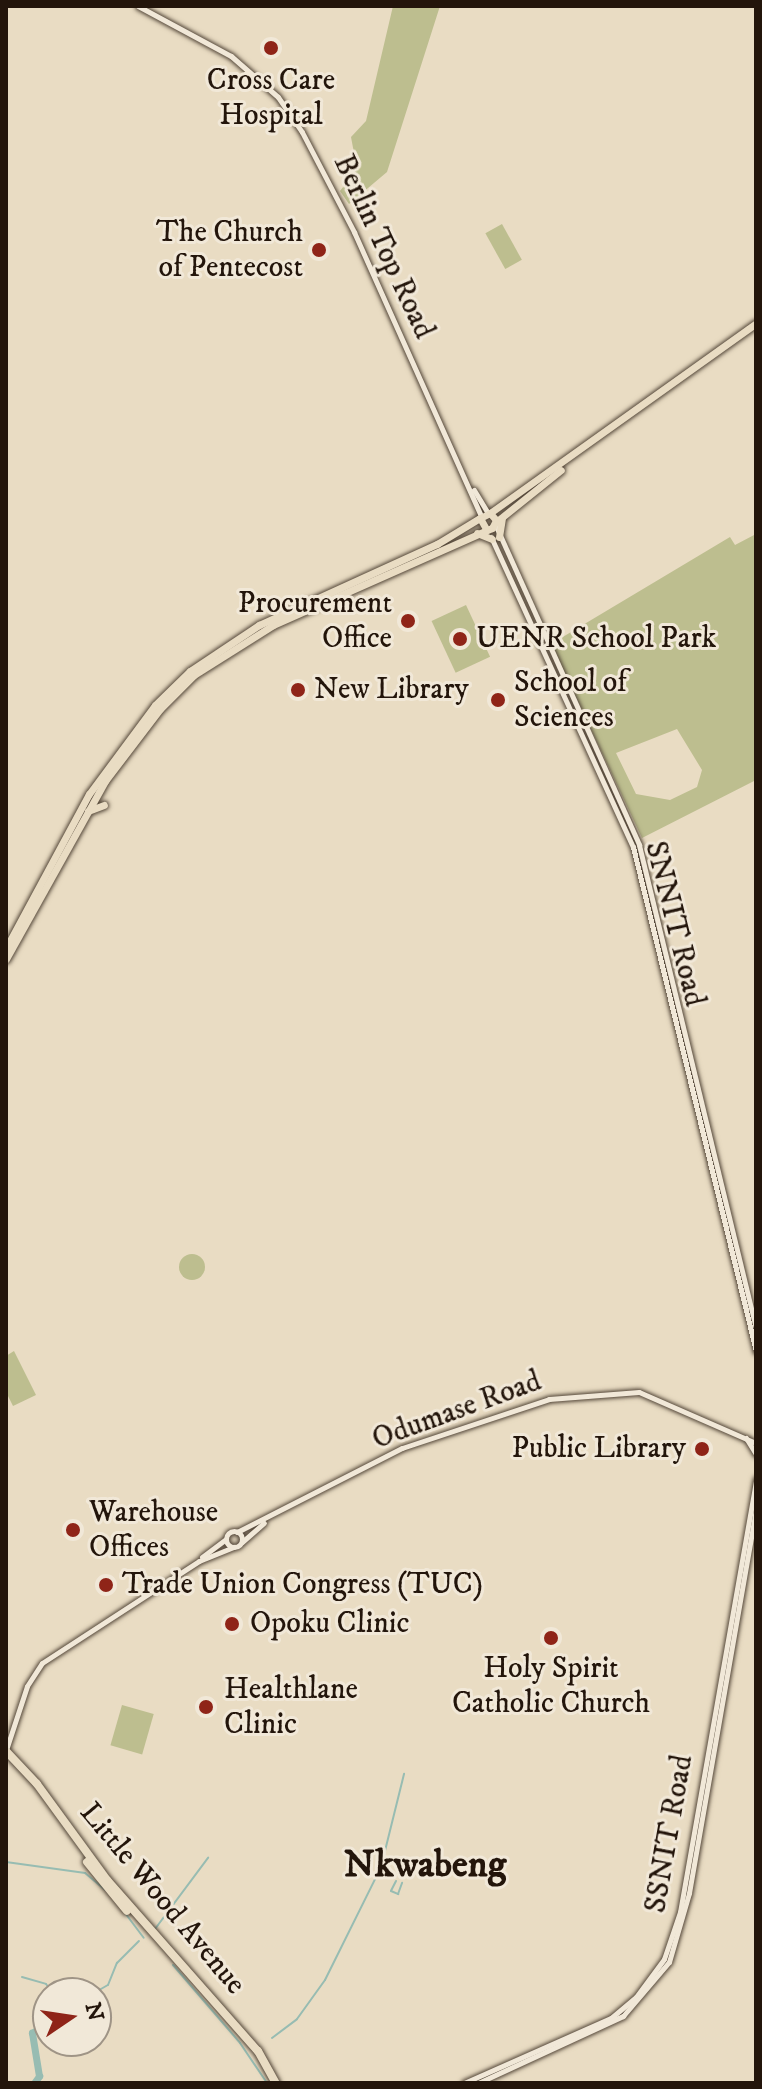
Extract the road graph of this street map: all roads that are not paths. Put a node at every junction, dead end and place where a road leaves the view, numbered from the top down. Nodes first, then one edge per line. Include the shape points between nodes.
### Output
1 (138, 6) edge
2 (756, 323) edge
3 (571, 460) junction
4 (485, 515) junction
5 (504, 515) junction
6 (495, 524) junction
7 (486, 529) junction
8 (475, 533) junction
9 (496, 538) junction
10 (386, 570) junction
11 (146, 721) junction
12 (105, 781) junction
13 (84, 815) junction
14 (6, 948) edge
15 (6, 959) edge
16 (739, 1273) junction
17 (756, 1327) edge
18 (756, 1351) edge
19 (756, 1434) edge
20 (744, 1437) junction
21 (756, 1443) edge
22 (756, 1454) edge
23 (756, 1479) edge
24 (756, 1510) edge
25 (271, 1517) junction
26 (237, 1532) junction
27 (226, 1538) junction
28 (242, 1542) junction
29 (234, 1547) junction
30 (199, 1561) junction
31 (715, 1727) junction
32 (6, 1750) edge
33 (6, 1758) edge
34 (273, 2083) edge
35 (464, 2083) edge
36 (478, 2083) edge

1 - 4 street, Berlin Top Road via 208,40 278,97 328,178
2 - 3 main road
3 - 4 main road
3 - 5 main road
4 - 6 main road
4 - 7 main road
4 - 10 main road
5 - 6 main road
5 - 9 main road
6 - 7 main road
6 - 9 street, SNNIT Road
7 - 8 main road
7 - 9 street, SNNIT Road
8 - 9 main road
8 - 10 main road
9 - 16 street, SNNIT Road via 633,847
10 - 11 main road via 229,642 190,671
11 - 12 main road
11 - 14 main road via 89,794
12 - 13 main road
12 - 13 main road via 104,803
13 - 15 main road
16 - 17 street, SNNIT Road
16 - 18 street, SNNIT Road
19 - 20 street
20 - 21 street, Odumase Road
20 - 22 street
20 - 25 street, Odumase Road via 639,1392 549,1399 402,1448
23 - 31 street, SSNIT Road
24 - 31 street, SSNIT Road
25 - 26 street, Odumase Road
25 - 28 street, Odumase Road
26 - 27 street, Odumase Road
26 - 28 street
27 - 29 street
27 - 30 street
28 - 29 street, Odumase Road
29 - 30 street
30 - 32 street via 42,1663 27,1686
31 - 35 street, SSNIT Road via 676,1926 655,1973 636,1997 598,2025
31 - 36 street, SSNIT Road via 685,1916 663,1972 636,2005 603,2029
32 - 34 highway, Little Wood Avenue via 107,1880 258,2051
33 - 34 highway, Little Wood Avenue via 110,1893 247,2045

